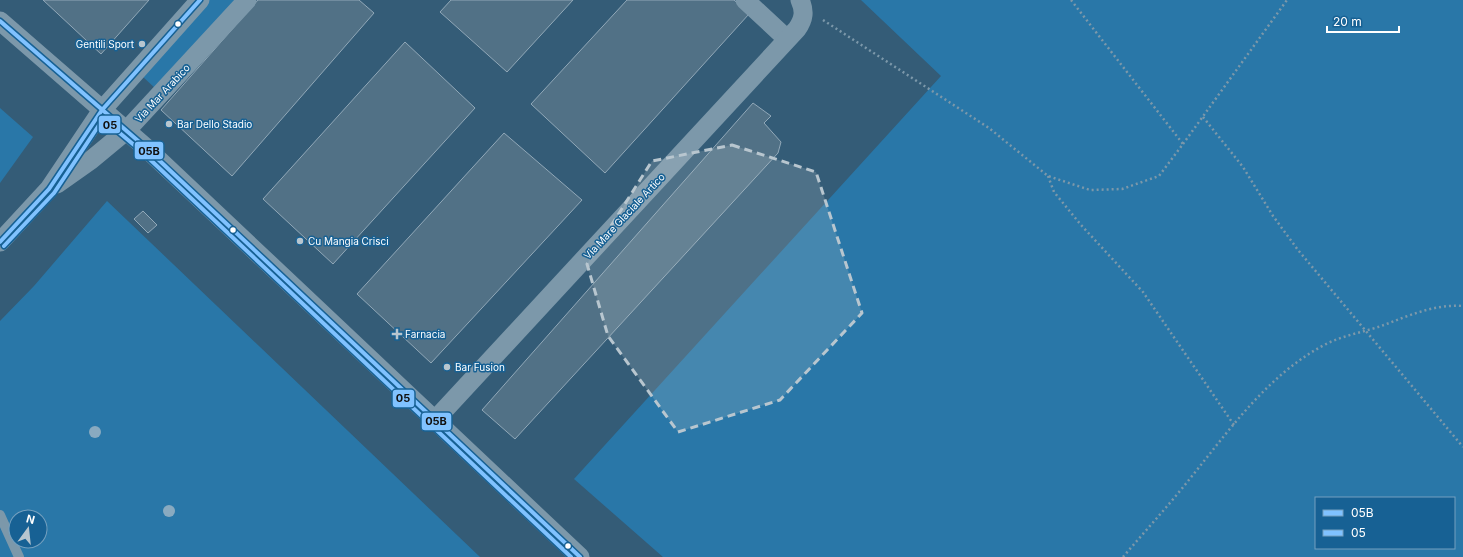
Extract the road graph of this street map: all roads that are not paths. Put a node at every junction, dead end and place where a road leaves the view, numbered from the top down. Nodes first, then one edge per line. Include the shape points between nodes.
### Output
1 (200, 0) edge
2 (247, 0) edge
3 (745, 0) edge
4 (802, 4) edge
5 (0, 21) edge
6 (787, 39) junction
7 (102, 110) junction
8 (126, 132) junction
9 (49, 189) junction
10 (0, 242) edge
11 (435, 420) junction
12 (0, 515) edge
13 (19, 557) edge
14 (580, 557) edge

1 - 7 street, Via Mar Arabico
2 - 8 street, Via Mar Arabico
3 - 6 street
4 - 6 street, Via Mare Glaciale Artico via 804,16 801,24
5 - 7 street
6 - 11 street, Via Mare Glaciale Artico
7 - 8 street
7 - 9 street, Via Mar Arabico
8 - 9 street, Via Mar Arabico
8 - 11 street
9 - 10 street, Via Mar Arabico
11 - 14 street
12 - 13 lane

